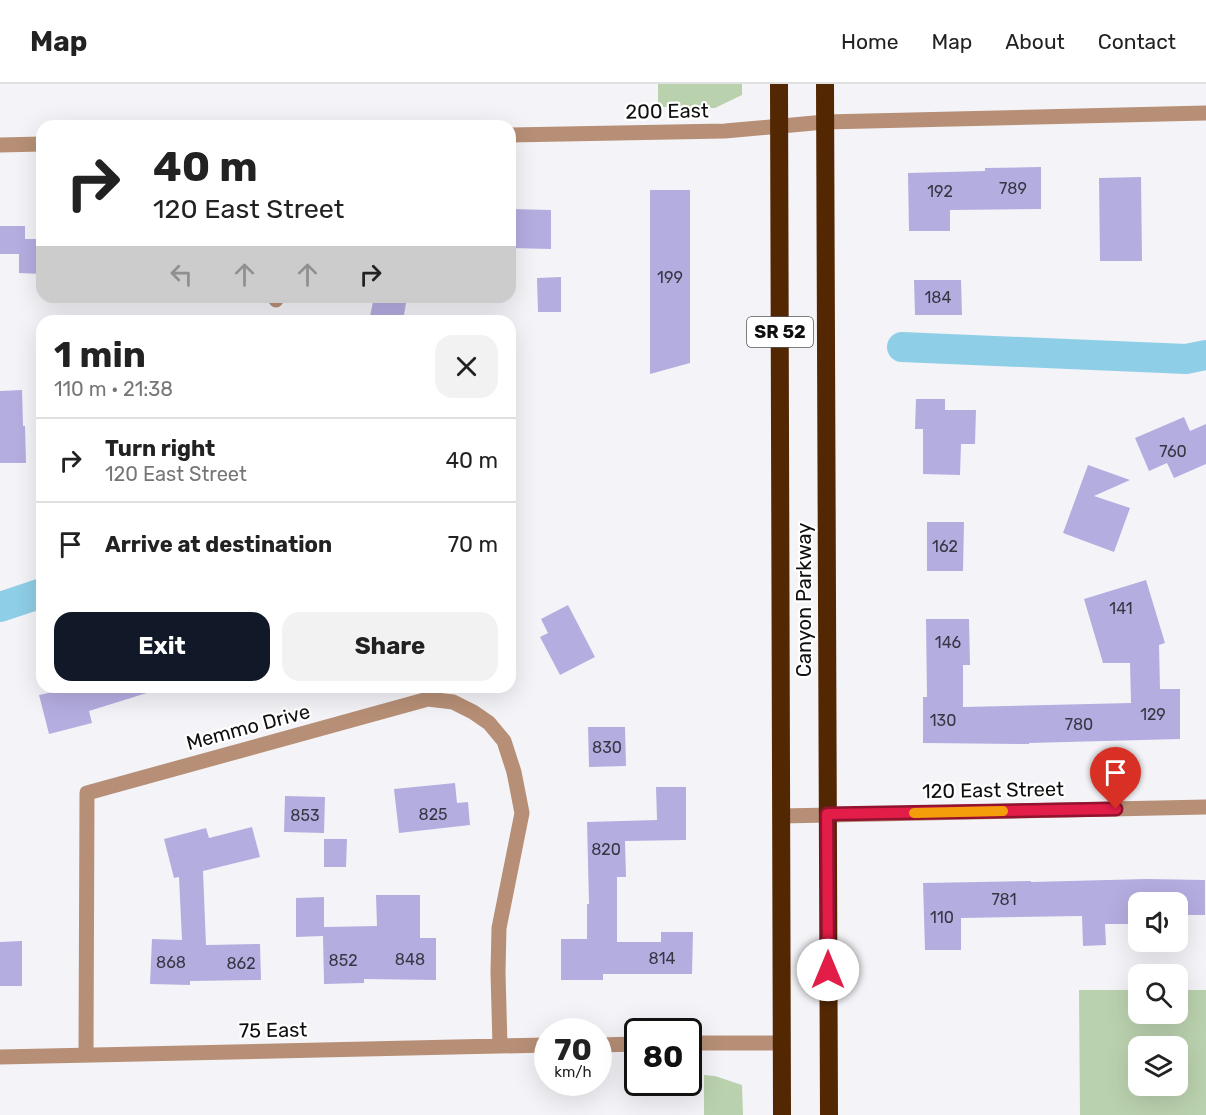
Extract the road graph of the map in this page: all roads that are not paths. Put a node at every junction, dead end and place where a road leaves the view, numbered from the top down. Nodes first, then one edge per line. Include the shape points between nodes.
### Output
1 (779, 84) edge
2 (825, 84) edge
3 (1206, 113) edge
4 (825, 122) junction
5 (779, 126) junction
6 (516, 135) edge
7 (0, 144) edge
8 (36, 144) edge
9 (1206, 807) edge
10 (827, 814) junction
11 (782, 816) junction
12 (702, 1043) edge
13 (781, 1043) junction
14 (534, 1045) edge
15 (500, 1046) junction
16 (86, 1056) junction
17 (0, 1057) edge
18 (782, 1115) edge
19 (829, 1115) edge

1 - 5 highway, Canyon Parkway / SR 52
2 - 4 highway, Canyon Parkway / SR 52
3 - 4 street, 200 East
4 - 5 street, 200 East
4 - 10 highway, Canyon Parkway / SR 52
5 - 6 street, 200 East via 725,131
5 - 11 highway, Canyon Parkway / SR 52
7 - 8 street
9 - 10 street, 120 East Street
10 - 11 street, 120 East Street
10 - 19 highway, Canyon Parkway / SR 52
11 - 13 highway, Canyon Parkway / SR 52
12 - 13 street
13 - 18 highway, Canyon Parkway / SR 52
14 - 15 street, 75 East
15 - 16 street, 75 East
15 - 16 street, Memmo Drive via 499,928 522,813 514,772 504,741 489,723 453,702 428,699 87,793
16 - 17 street, 75 East

